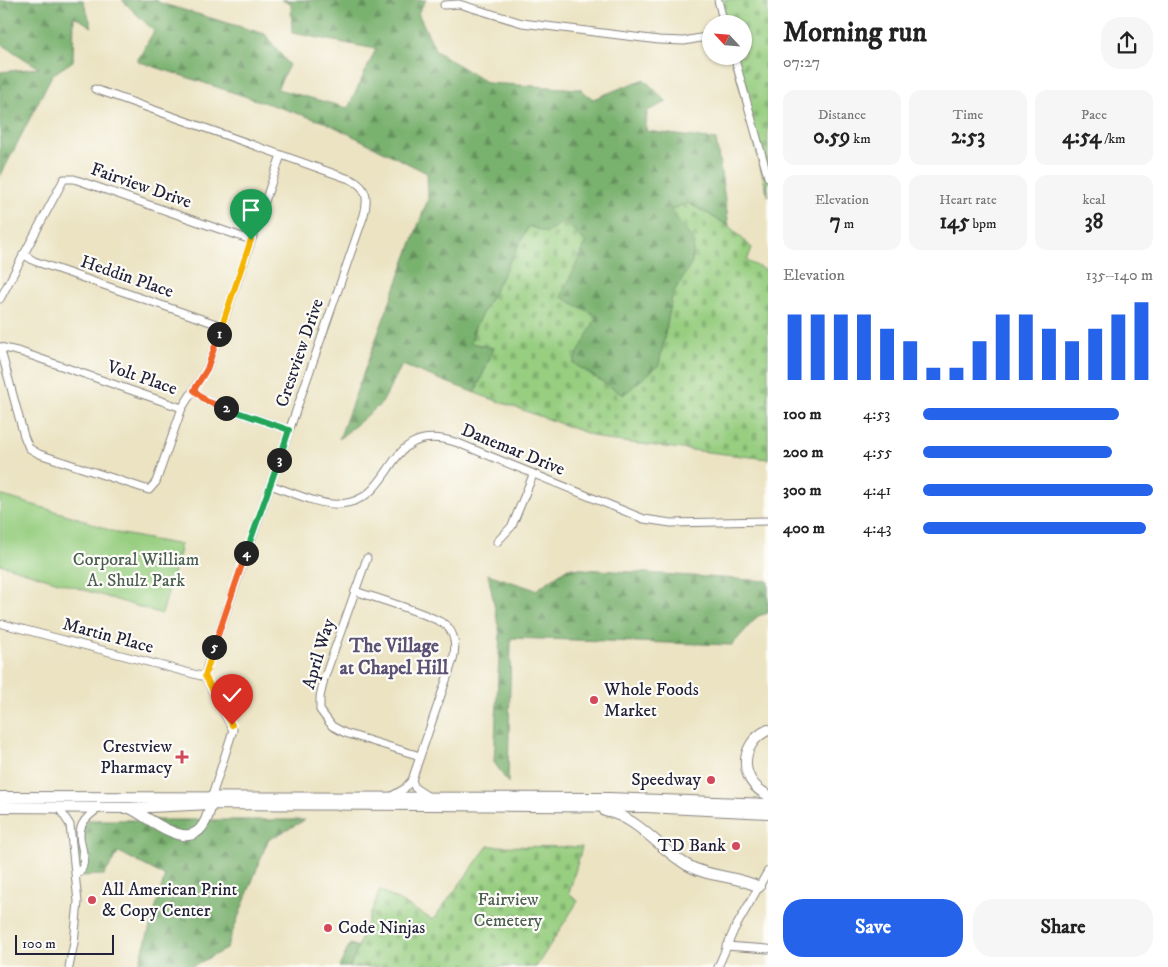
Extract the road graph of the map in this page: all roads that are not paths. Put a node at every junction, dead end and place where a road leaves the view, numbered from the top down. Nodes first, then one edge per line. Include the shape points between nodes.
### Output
1 (718, 0) edge
2 (444, 5) dead end
3 (722, 15) edge
4 (702, 38) edge
5 (737, 65) edge
6 (95, 89) dead end
7 (281, 155) junction
8 (768, 177) edge
9 (251, 240) junction
10 (23, 254) junction
11 (0, 299) edge
12 (222, 326) junction
13 (0, 347) edge
14 (194, 390) junction
15 (182, 408) junction
16 (289, 430) junction
17 (533, 475) junction
18 (270, 484) junction
19 (768, 520) edge
20 (497, 542) dead end
21 (367, 558) dead end
22 (355, 591) junction
23 (3, 624) dead end
24 (205, 676) junction
25 (768, 730) edge
26 (420, 756) junction
27 (412, 780) junction
28 (768, 795) edge
29 (0, 797) edge
30 (390, 797) junction
31 (429, 797) junction
32 (212, 800) junction
33 (768, 804) edge
34 (582, 806) junction
35 (0, 807) edge
36 (59, 808) junction
37 (99, 808) junction
38 (129, 808) junction
39 (768, 813) edge
40 (768, 871) edge
41 (76, 875) junction
42 (760, 887) junction
43 (726, 946) junction
44 (768, 950) edge
45 (68, 967) edge
46 (718, 967) edge

1 - 3 street
2 - 4 street via 459,4 522,23 659,40
5 - 8 street
6 - 7 street, Crestview Drive
7 - 9 street
7 - 16 street, Crestview Drive via 357,182 365,191 367,200
9 - 10 street, Fairview Drive via 74,179 64,179
9 - 12 street
10 - 11 street, Fairview Drive
10 - 12 street, Heddin Place via 34,261
12 - 14 street via 207,369
13 - 15 street, Volt Place
13 - 15 street via 29,448 48,457 149,490 156,482
14 - 15 street, Volt Place
14 - 16 street, Volt Place via 206,401
16 - 18 street, Crestview Drive
17 - 18 street, Danemar Drive via 458,443 430,438 403,449 378,486 351,502 327,503
17 - 19 street, Danemar Drive via 650,521
17 - 20 street via 512,526
18 - 24 street, Crestview Drive
21 - 22 street, April Way
22 - 26 street via 443,623 454,636 453,660
22 - 26 street, April Way via 324,679 320,710 336,729
23 - 24 street, Martin Place
24 - 32 street via 233,730
25 - 28 highway via 752,742 745,763 753,785
26 - 27 street
27 - 30 street
27 - 31 street via 415,788
29 - 32 highway
30 - 31 highway
30 - 32 highway
31 - 33 highway via 617,798
32 - 34 highway
32 - 38 highway
32 - 38 highway via 202,829 185,836
34 - 39 highway
34 - 42 highway via 629,819 676,857 701,871 737,878
35 - 36 highway
36 - 37 highway
36 - 41 street via 70,825
37 - 38 highway
37 - 41 street via 81,826 84,860 81,871
40 - 42 street
41 - 45 street via 76,927
42 - 43 street
43 - 44 street
43 - 46 street

